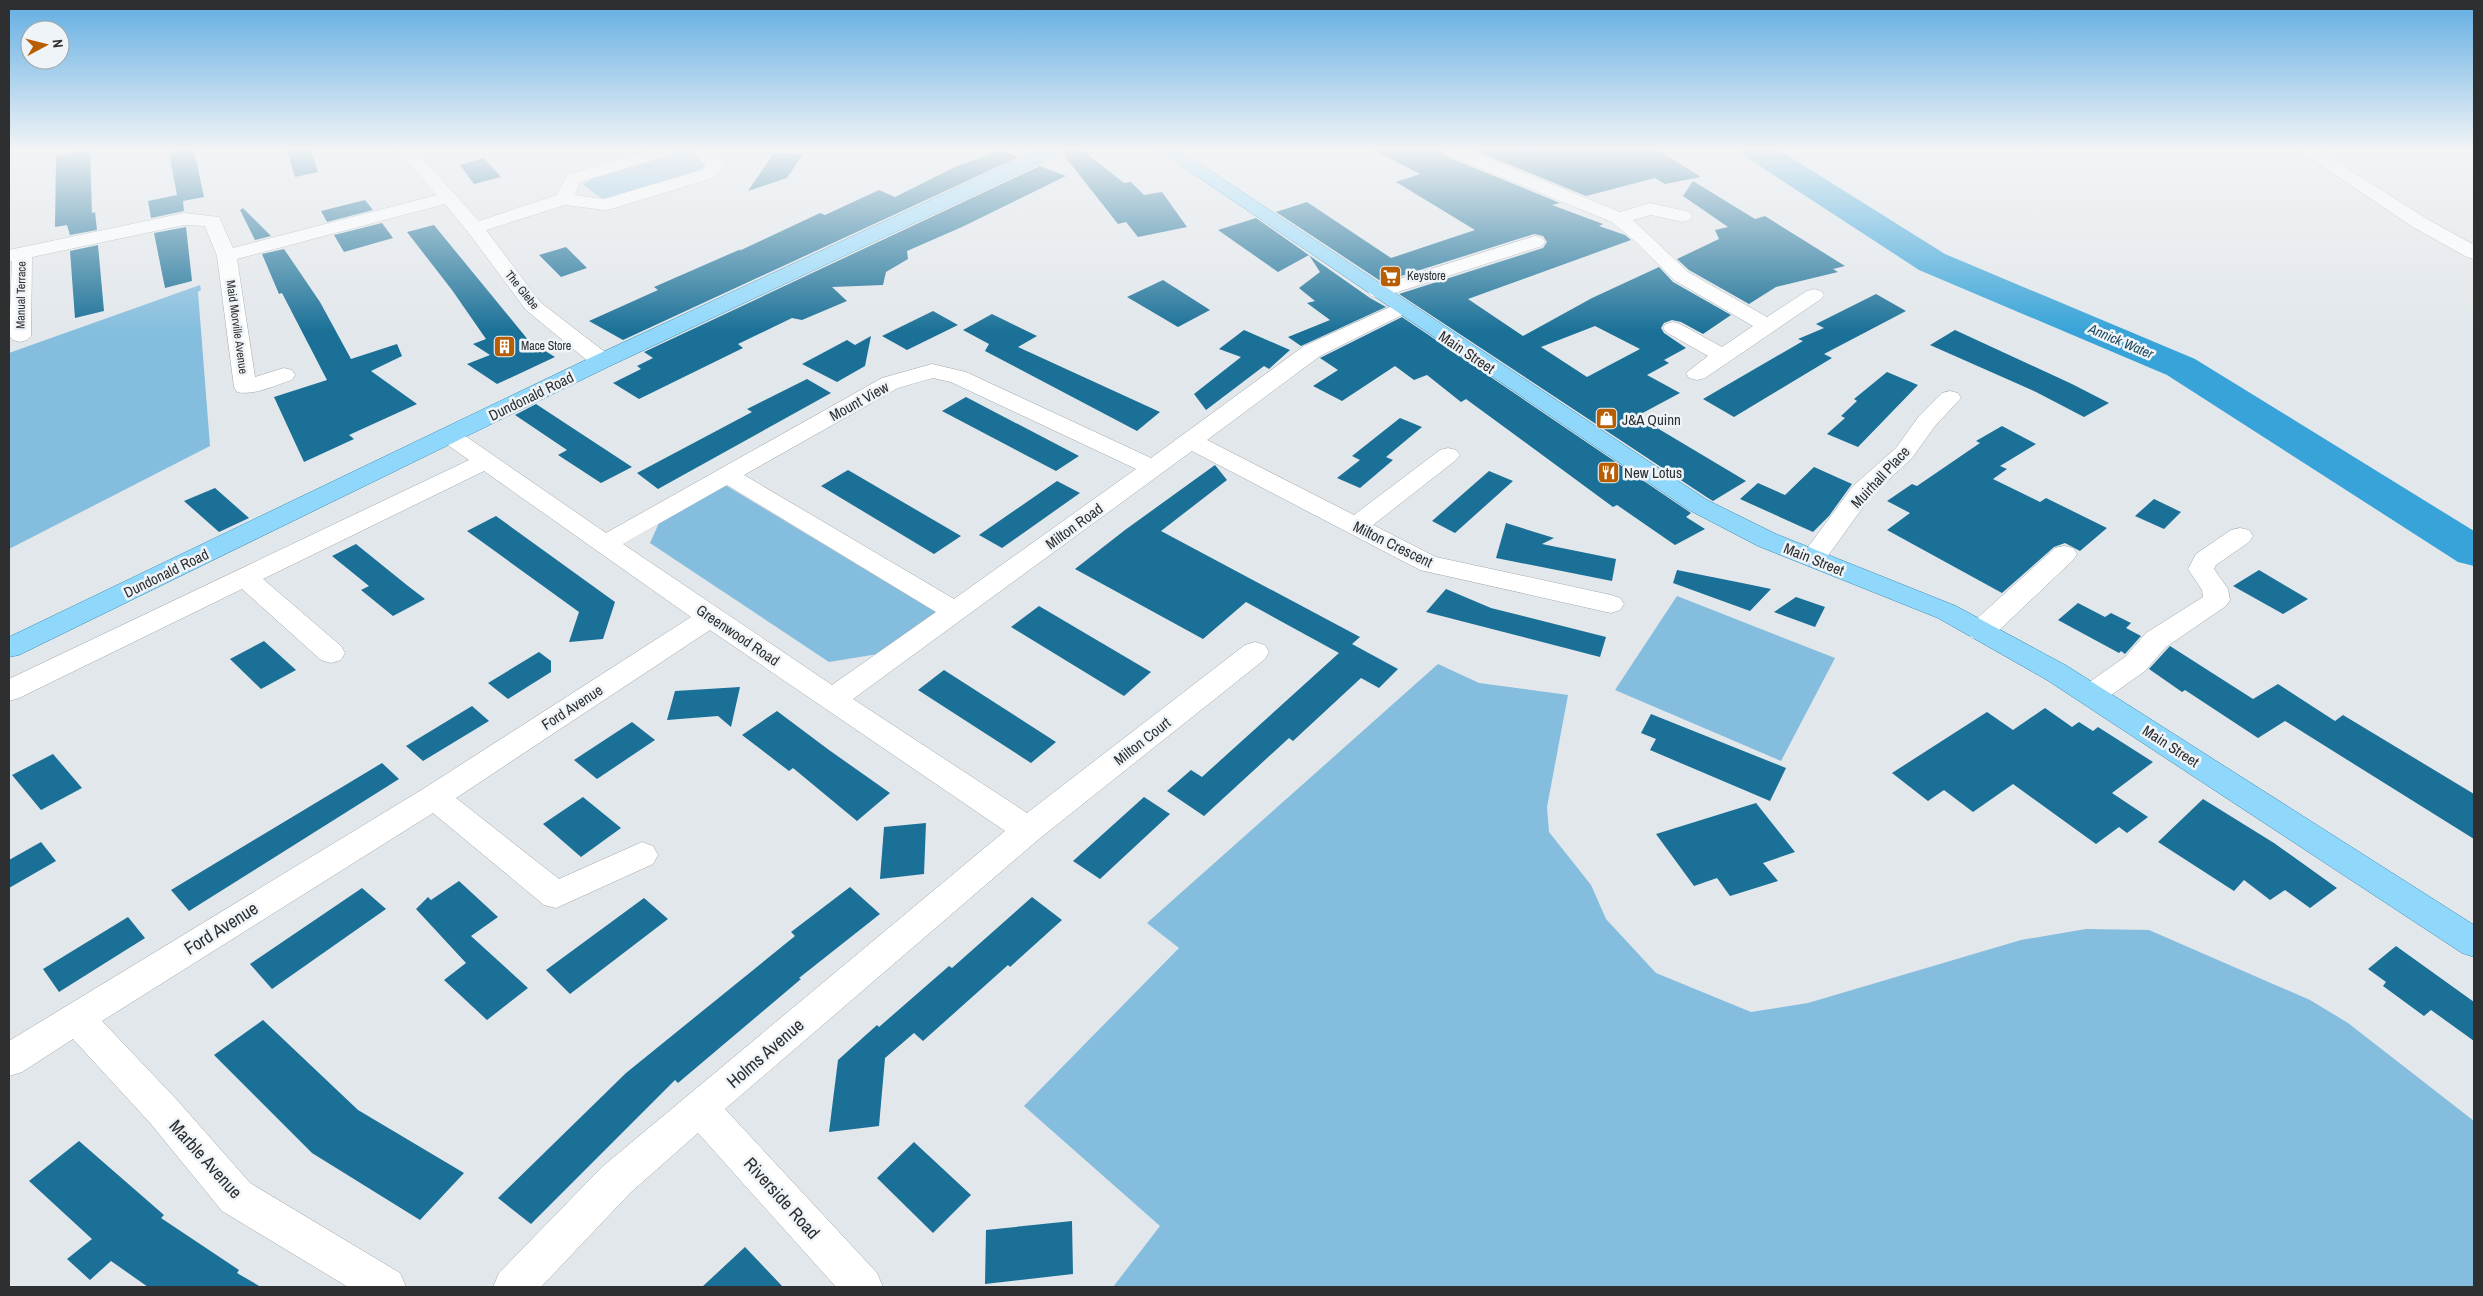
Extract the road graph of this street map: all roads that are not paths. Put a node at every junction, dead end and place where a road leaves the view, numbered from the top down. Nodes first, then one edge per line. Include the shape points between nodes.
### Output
1 (400, 210) edge
2 (459, 210) edge
3 (529, 210) edge
4 (923, 210) edge
5 (1257, 210) edge
6 (1600, 210) edge
7 (1645, 210) edge
8 (1657, 210) edge
9 (2400, 210) edge
10 (1683, 216) dead end
11 (1618, 218) junction
12 (475, 228) junction
13 (1535, 242) dead end
14 (2474, 253) edge
15 (15, 254) edge
16 (227, 256) junction
17 (1378, 292) junction
18 (1814, 295) dead end
19 (1402, 308) junction
20 (1765, 325) junction
21 (1673, 328) dead end
22 (20, 336) dead end
23 (1722, 355) junction
24 (602, 361) junction
25 (1696, 373) dead end
26 (284, 375) dead end
27 (1950, 398) dead end
28 (450, 436) junction
29 (1191, 441) junction
30 (1448, 455) dead end
31 (485, 461) junction
32 (1153, 468) junction
33 (727, 475) junction
34 (1356, 526) junction
35 (2240, 536) dead end
36 (605, 544) junction
37 (2064, 554) dead end
38 (1813, 558) junction
39 (244, 577) junction
40 (1611, 604) dead end
41 (956, 612) junction
42 (710, 616) junction
43 (1981, 631) junction
44 (9, 648) edge
45 (1255, 652) dead end
46 (331, 653) dead end
47 (9, 691) edge
48 (2091, 695) junction
49 (833, 699) junction
50 (434, 797) junction
51 (1028, 830) junction
52 (642, 855) dead end
53 (2474, 943) edge
54 (76, 1018) junction
55 (9, 1060) edge
56 (700, 1108) junction
57 (386, 1287) edge
58 (513, 1287) edge
59 (863, 1287) edge

1 - 16 street
2 - 12 street, The Glebe
3 - 12 street
4 - 24 main road, Dundonald Road
5 - 17 main road, Main Street
6 - 11 street
7 - 11 street
8 - 10 street
9 - 14 street
11 - 20 street via 1681,276
12 - 24 street, The Glebe via 533,306
13 - 17 street
15 - 16 street via 184,219 212,221
15 - 22 street, Manual Terrace
16 - 26 street, Maid Morville Avenue via 245,388
17 - 19 main road, Main Street
18 - 20 street
19 - 29 street, Milton Road via 1312,351
19 - 38 main road, Main Street via 1698,505 1767,540
20 - 23 street
21 - 23 street
23 - 25 street
24 - 28 main road, Dundonald Road
27 - 38 street, Muirhall Place via 1927,421 1904,453 1862,490
28 - 31 street, Greenwood Road
28 - 44 main road, Dundonald Road
29 - 32 street, Milton Road
29 - 34 street, Milton Crescent
30 - 34 street
31 - 36 street, Greenwood Road
31 - 39 street
32 - 33 street, Mount View via 958,377 932,371 890,383
32 - 41 street, Milton Road
33 - 36 street, Mount View
33 - 41 street
34 - 40 street, Milton Crescent via 1429,564
35 - 48 street via 2205,560 2201,569 2215,589 2217,600 2156,640 2135,664
36 - 42 street, Greenwood Road
37 - 43 street
38 - 43 main road, Main Street via 1947,612
39 - 46 street
39 - 47 street
41 - 49 street, Milton Road
42 - 49 street, Greenwood Road
42 - 50 street, Ford Avenue
43 - 48 main road, Main Street
45 - 51 street, Milton Court
48 - 53 main road, Main Street
49 - 51 street, Greenwood Road
50 - 52 street via 556,895
50 - 54 street, Ford Avenue
51 - 56 street, Holms Avenue
54 - 55 street, Ford Avenue
54 - 57 street, Marble Avenue via 164,1112 236,1197
56 - 58 street, Holms Avenue via 616,1180
56 - 59 street, Riverside Road

